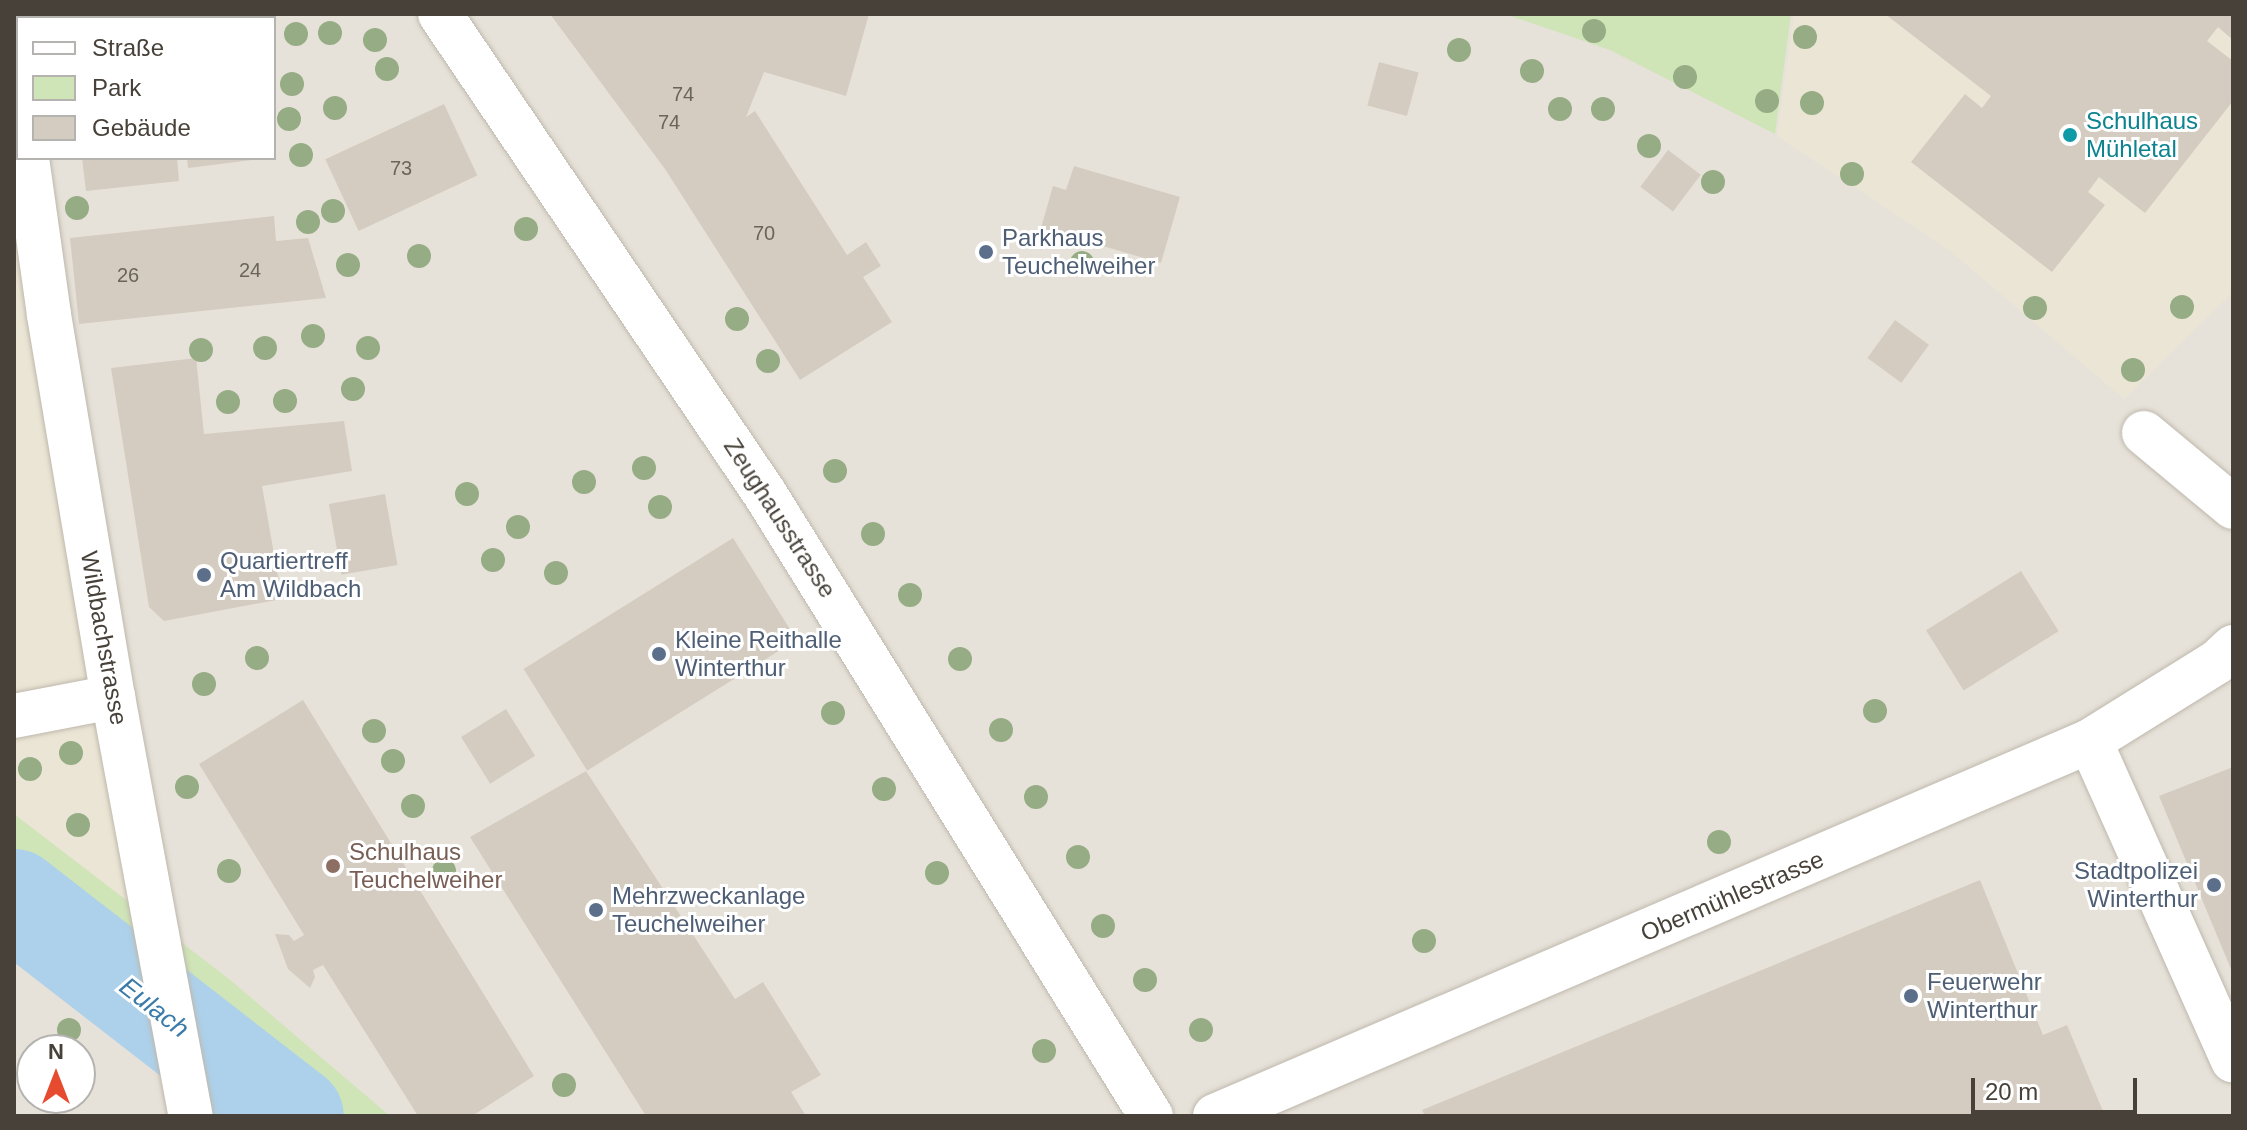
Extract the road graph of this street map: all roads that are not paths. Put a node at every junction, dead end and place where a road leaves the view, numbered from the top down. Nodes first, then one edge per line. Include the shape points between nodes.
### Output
1 (440, 14) edge
2 (27, 160) edge
3 (2144, 433) dead end
4 (2233, 507) edge
5 (2233, 647) edge
6 (113, 697) junction
7 (14, 716) edge
8 (2090, 741) junction
9 (2233, 1061) edge
10 (189, 1105) edge
11 (1151, 1116) edge
12 (1215, 1116) edge

1 - 11 street, Zeughausstrasse via 772,504
2 - 6 street, Wildbachstrasse
3 - 4 street
5 - 8 street, Obermühlestrasse
6 - 7 street
6 - 10 street, Wildbachstrasse
8 - 9 street
8 - 12 street, Obermühlestrasse

